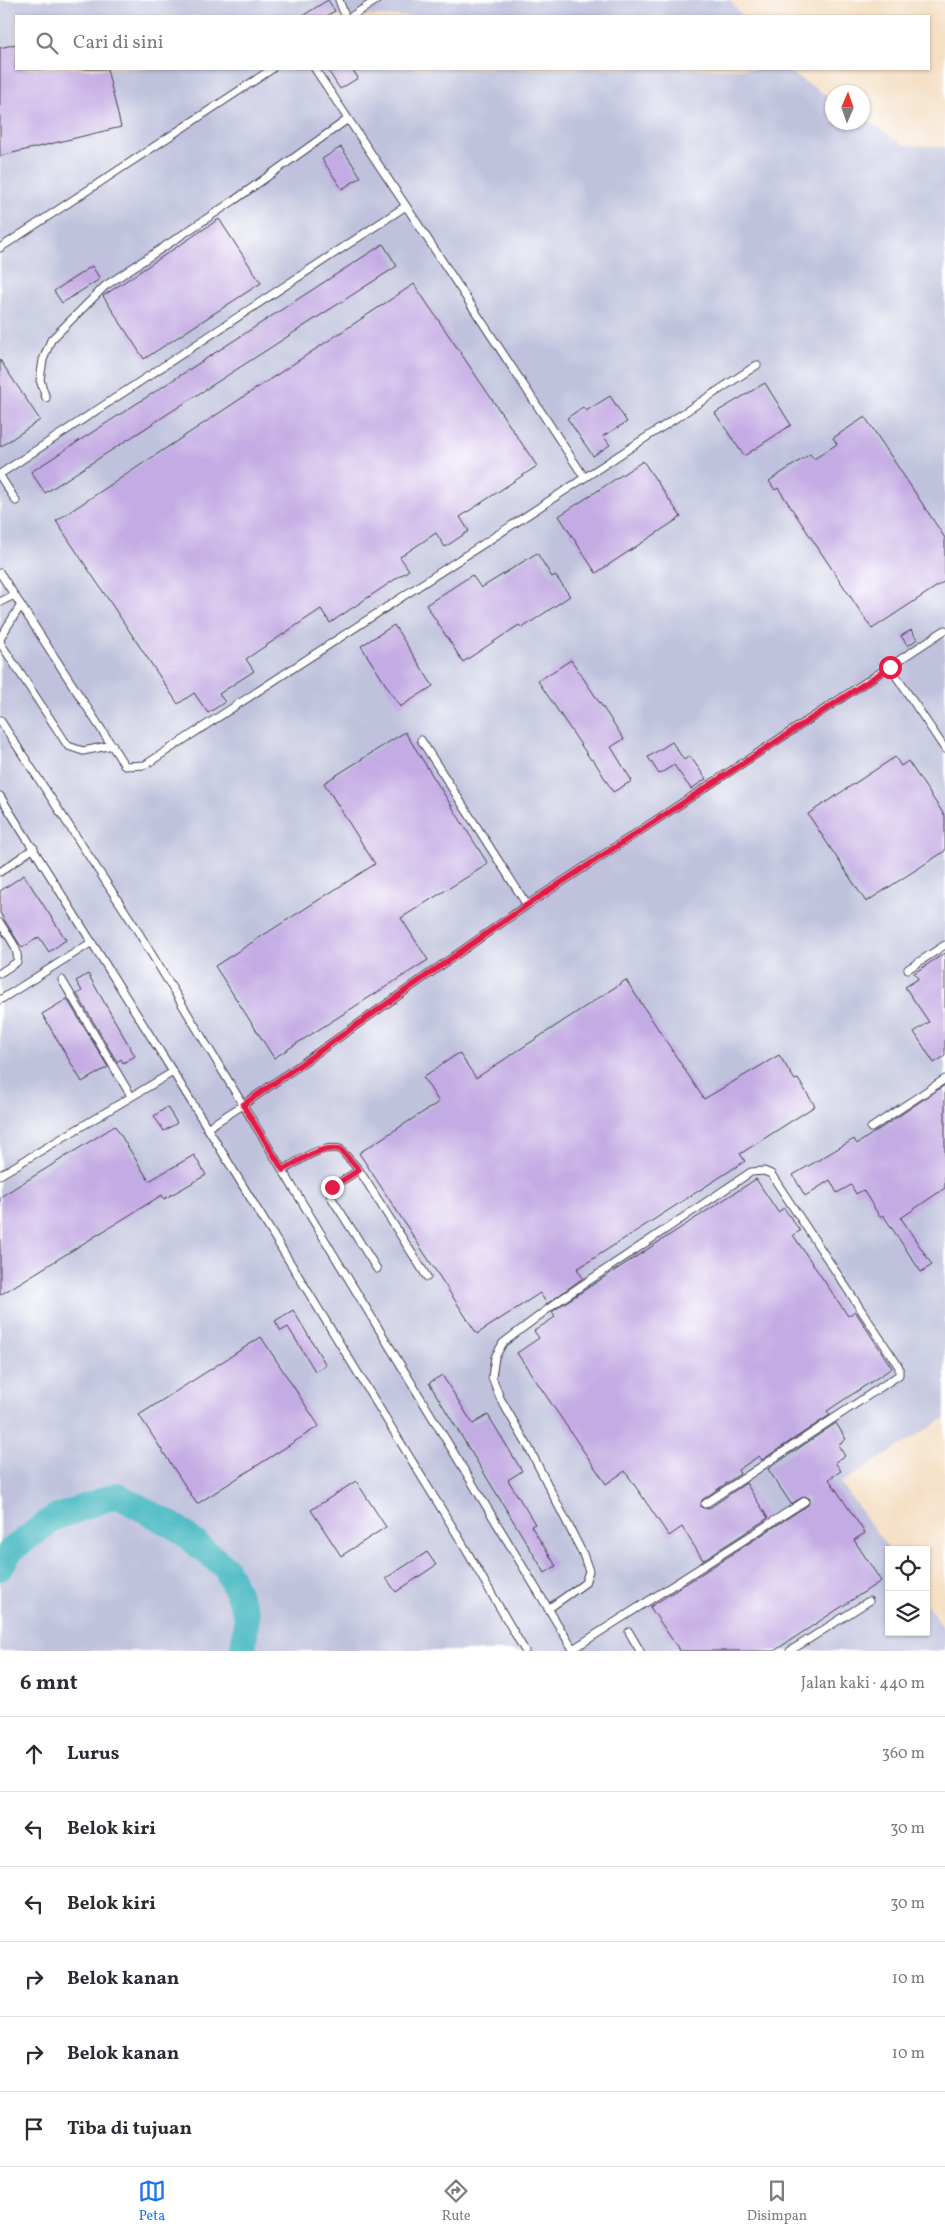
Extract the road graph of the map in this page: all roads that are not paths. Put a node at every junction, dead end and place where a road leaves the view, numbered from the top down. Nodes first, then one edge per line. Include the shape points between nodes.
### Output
1 (339, 0) edge
2 (376, 0) edge
3 (344, 15) edge
4 (354, 15) edge
5 (270, 70) edge
6 (316, 70) edge
7 (348, 119) junction
8 (406, 206) junction
9 (0, 248) edge
10 (758, 365) dead end
11 (46, 398) dead end
12 (0, 475) edge
13 (584, 477) junction
14 (16, 501) dead end
15 (0, 573) edge
16 (14, 595) junction
17 (0, 602) edge
18 (21, 605) junction
19 (945, 630) edge
20 (0, 638) edge
21 (890, 667) junction
22 (0, 720) edge
23 (421, 740) dead end
24 (113, 745) junction
25 (945, 748) edge
26 (0, 796) edge
27 (34, 848) junction
28 (0, 872) edge
29 (527, 905) junction
30 (0, 923) edge
31 (92, 942) junction
32 (945, 945) edge
33 (908, 969) dead end
34 (0, 973) edge
35 (62, 980) dead end
36 (0, 1000) edge
37 (173, 1072) junction
38 (945, 1079) edge
39 (131, 1096) junction
40 (243, 1105) junction
41 (207, 1128) junction
42 (871, 1128) dead end
43 (283, 1170) junction
44 (359, 1170) junction
45 (0, 1175) edge
46 (377, 1269) dead end
47 (427, 1277) dead end
48 (805, 1501) dead end
49 (705, 1504) dead end
50 (869, 1601) dead end
51 (548, 1609) junction
52 (629, 1632) dead end
53 (574, 1650) edge
54 (526, 1651) edge
55 (640, 1651) edge
56 (790, 1651) edge

1 - 3 lane
2 - 4 lane
5 - 9 lane
6 - 7 lane
7 - 8 lane
7 - 11 lane via 105,286 51,340 40,380
8 - 12 lane
8 - 13 lane
10 - 13 lane
12 - 14 lane
13 - 24 lane via 145,765 125,766
15 - 16 lane
16 - 17 lane
16 - 18 lane
18 - 20 lane
18 - 24 lane
19 - 21 lane
20 - 24 lane via 68,746 83,751
21 - 25 lane
21 - 29 lane
22 - 40 lane via 134,925
23 - 29 lane
26 - 27 lane
27 - 28 lane
27 - 31 lane
29 - 40 lane
30 - 34 lane via 18,956 17,962
31 - 36 lane
31 - 37 lane
32 - 33 lane
35 - 39 lane
37 - 39 lane
37 - 41 lane
38 - 42 lane
39 - 45 lane
40 - 41 lane
40 - 43 lane
41 - 54 lane
43 - 44 lane via 316,1152 334,1148 340,1149
43 - 51 lane
44 - 46 lane via 332,1187 331,1198
44 - 47 lane
48 - 53 lane
49 - 51 lane via 899,1375 899,1367 771,1174 764,1171 752,1172 560,1300 503,1343 495,1357 492,1377 500,1398 533,1456 589,1571 585,1583
50 - 56 lane
51 - 53 lane
52 - 55 lane

